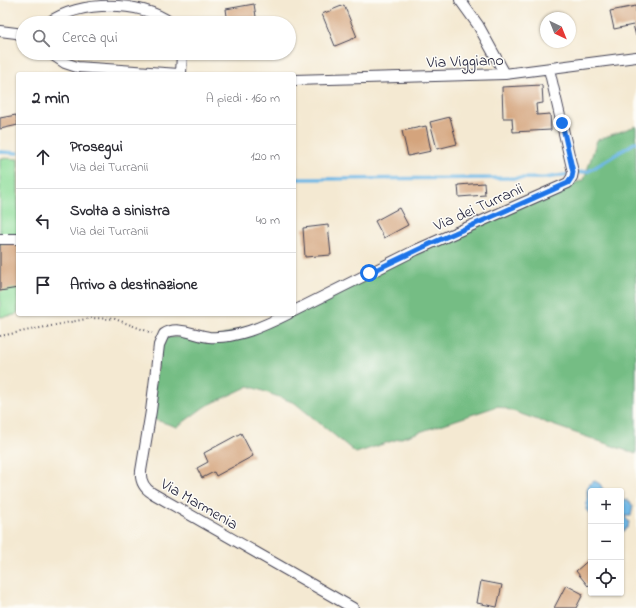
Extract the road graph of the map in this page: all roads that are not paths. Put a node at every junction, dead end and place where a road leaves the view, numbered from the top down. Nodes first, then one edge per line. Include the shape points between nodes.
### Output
1 (460, 0) edge
2 (57, 16) edge
3 (160, 16) edge
4 (0, 31) edge
5 (16, 33) edge
6 (636, 56) edge
7 (60, 60) edge
8 (181, 60) edge
9 (549, 69) junction
10 (151, 72) edge
11 (180, 72) edge
12 (505, 74) junction
13 (296, 80) edge
14 (0, 239) edge
15 (16, 239) edge
16 (296, 310) edge
17 (283, 316) edge
18 (353, 608) edge

1 - 12 street via 478,25
2 - 3 street via 75,7 120,0 144,5
4 - 5 street
6 - 9 street, Via Viggiano
7 - 10 street via 77,67
8 - 11 street
9 - 12 street, Via Viggiano
9 - 16 street, Via dei Turranii via 573,175 565,186 531,198 430,244
12 - 13 street, Via Viggiano
14 - 15 street
17 - 18 street, Via Marmenia via 229,336 208,337 176,330 161,337 141,479 152,493

